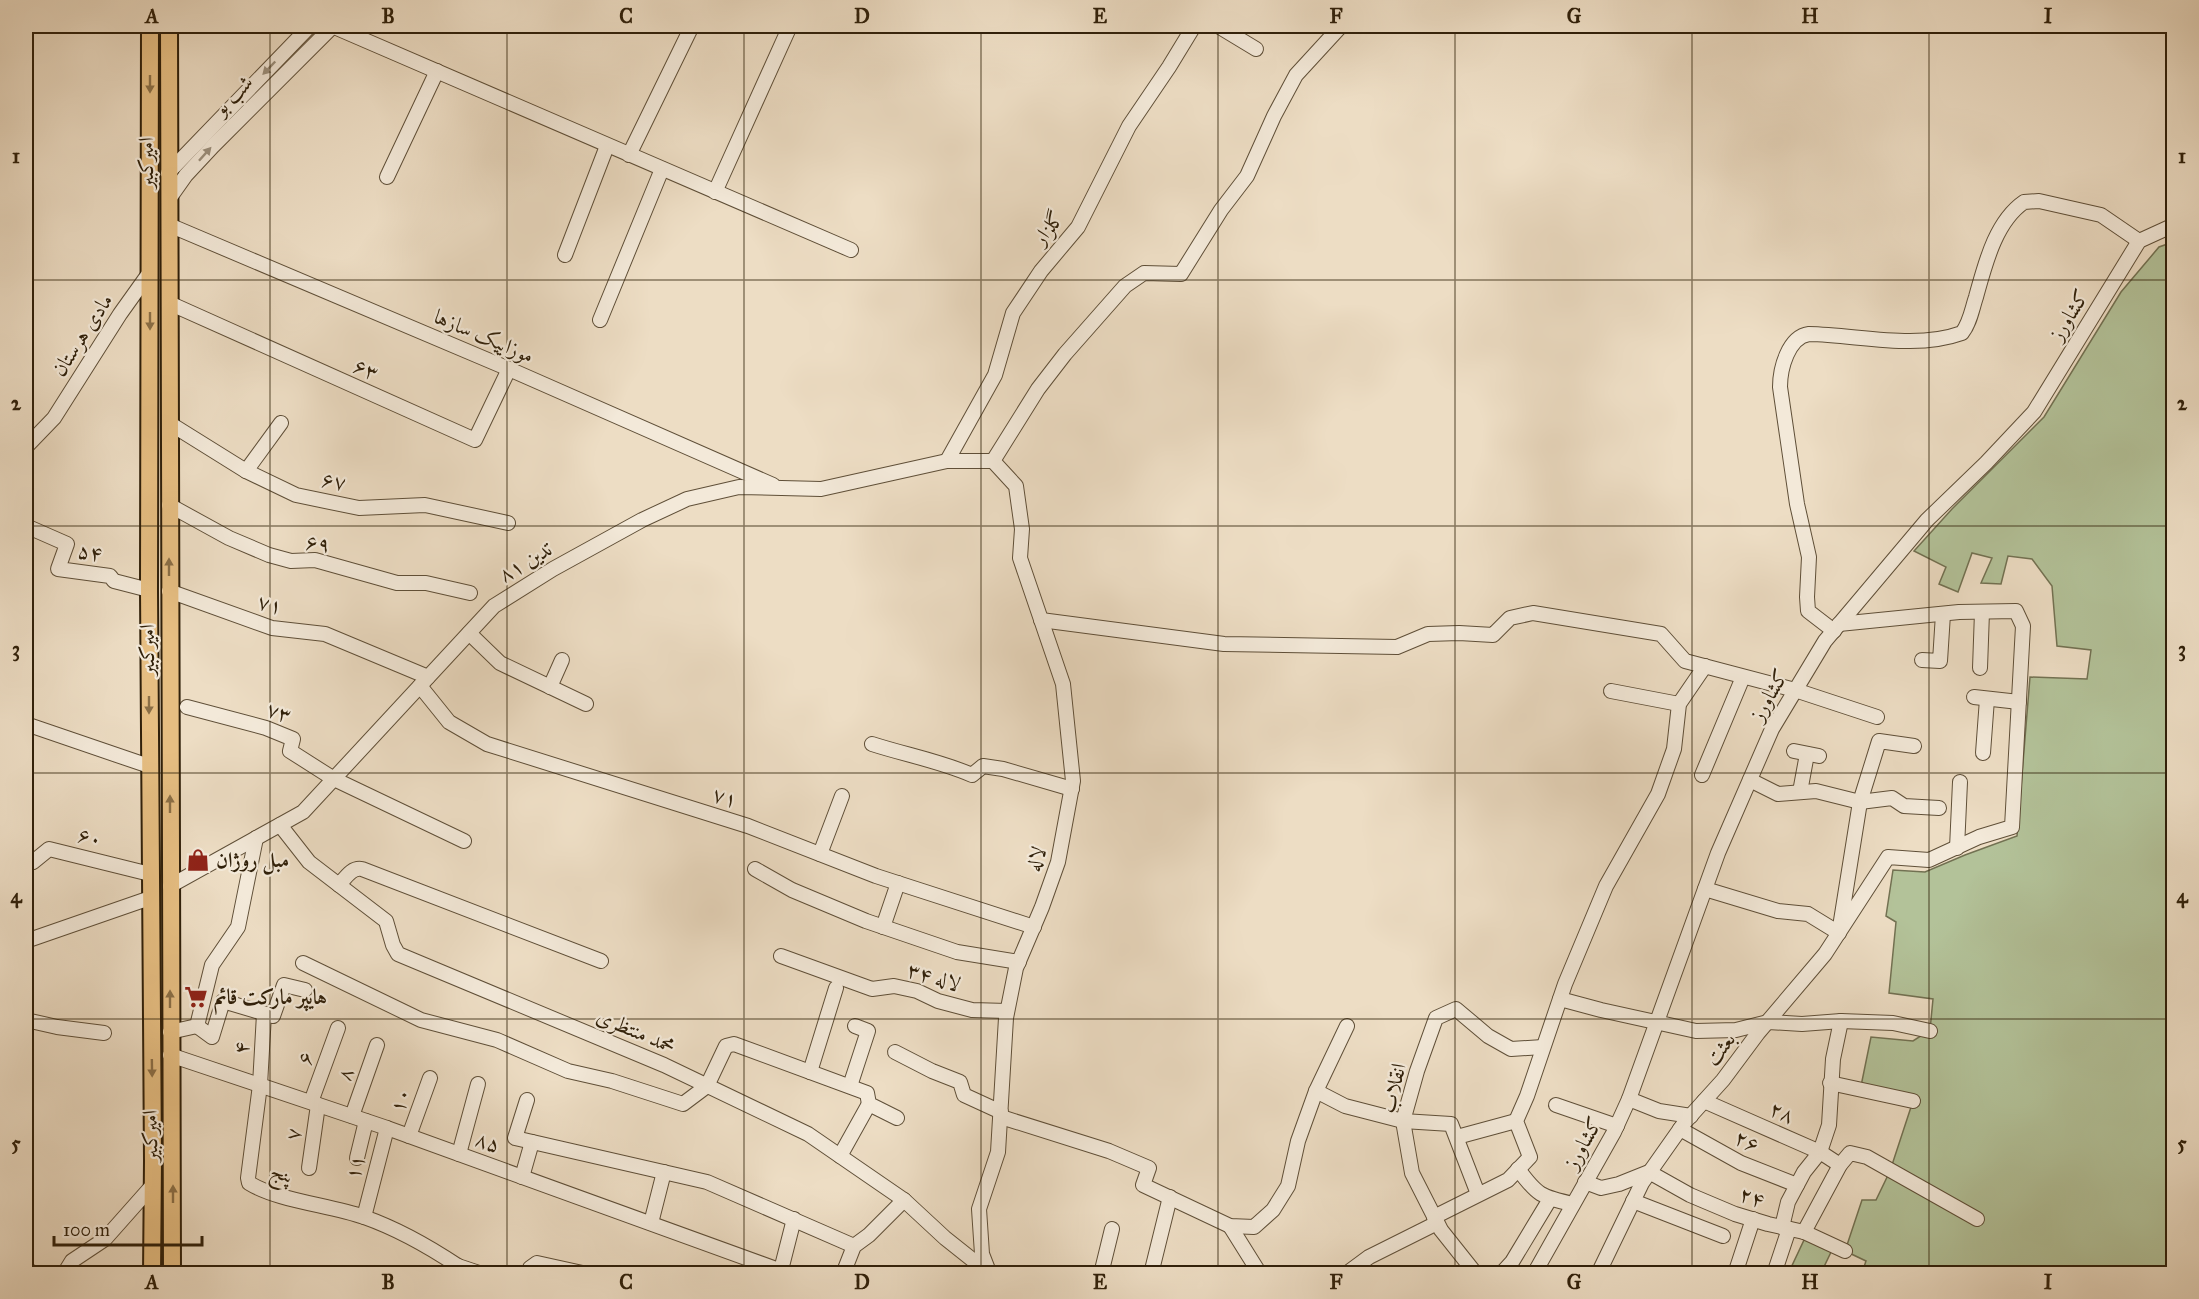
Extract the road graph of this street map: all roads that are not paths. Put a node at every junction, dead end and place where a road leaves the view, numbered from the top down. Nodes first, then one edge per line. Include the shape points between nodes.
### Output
1 (150, 26) edge
2 (169, 26) edge
3 (310, 26) edge
4 (333, 26) edge
5 (692, 26) edge
6 (790, 26) edge
7 (1194, 26) edge
8 (1218, 26) edge
9 (1341, 26) edge
10 (1256, 50) dead end
11 (437, 71) junction
12 (607, 146) junction
13 (629, 155) junction
14 (662, 169) junction
15 (168, 173) junction
16 (387, 177) dead end
17 (715, 192) junction
18 (168, 199) junction
19 (169, 225) junction
20 (2174, 225) edge
21 (2139, 241) junction
22 (851, 250) dead end
23 (565, 255) dead end
24 (150, 272) junction
25 (169, 303) junction
26 (600, 320) dead end
27 (509, 369) junction
28 (150, 379) junction
29 (169, 379) junction
30 (169, 423) junction
31 (280, 423) dead end
32 (26, 447) edge
33 (947, 461) junction
34 (993, 461) junction
35 (246, 471) junction
36 (782, 488) junction
37 (169, 506) junction
38 (508, 523) dead end
39 (26, 526) edge
40 (148, 590) junction
41 (169, 591) junction
42 (470, 593) dead end
43 (1982, 612) junction
44 (1943, 614) junction
45 (1041, 620) junction
46 (1837, 627) junction
47 (469, 633) junction
48 (562, 660) dead end
49 (1922, 660) dead end
50 (1705, 666) junction
51 (1980, 668) dead end
52 (1743, 677) junction
53 (424, 682) junction
54 (550, 687) junction
55 (1795, 690) junction
56 (1611, 691) dead end
57 (2019, 702) junction
58 (586, 704) dead end
59 (1679, 704) junction
60 (187, 707) dead end
61 (1877, 717) dead end
62 (26, 724) edge
63 (872, 744) dead end
64 (1914, 746) dead end
65 (1983, 753) dead end
66 (1806, 754) dead end
67 (149, 766) junction
68 (1702, 775) dead end
69 (334, 779) junction
70 (1750, 780) junction
71 (1959, 782) dead end
72 (1072, 789) junction
73 (1800, 792) junction
74 (842, 796) dead end
75 (1860, 802) junction
76 (1939, 808) dead end
77 (280, 825) junction
78 (256, 838) junction
79 (464, 841) dead end
80 (1957, 848) junction
81 (820, 854) junction
82 (26, 858) edge
83 (755, 869) dead end
84 (150, 874) junction
85 (898, 883) junction
86 (339, 885) junction
87 (170, 886) junction
88 (1706, 889) junction
89 (150, 898) junction
90 (883, 927) junction
91 (1034, 927) junction
92 (1839, 933) junction
93 (26, 941) edge
94 (781, 956) dead end
95 (601, 961) dead end
96 (1019, 962) junction
97 (303, 963) dead end
98 (836, 988) dead end
99 (305, 990) dead end
100 (1560, 999) junction
101 (1007, 1011) junction
102 (264, 1014) junction
103 (26, 1020) edge
104 (1841, 1021) junction
105 (1768, 1022) junction
106 (1657, 1023) junction
107 (197, 1026) junction
108 (855, 1026) dead end
109 (1347, 1026) dead end
110 (338, 1028) dead end
111 (1930, 1030) dead end
112 (170, 1032) junction
113 (104, 1033) dead end
114 (377, 1045) dead end
115 (1544, 1047) junction
116 (895, 1052) dead end
117 (170, 1055) junction
118 (810, 1072) junction
119 (430, 1078) dead end
120 (1830, 1083) junction
121 (478, 1084) dead end
122 (260, 1085) junction
123 (707, 1086) junction
124 (850, 1086) junction
125 (1316, 1091) junction
126 (1629, 1099) junction
127 (527, 1100) dead end
128 (1704, 1101) junction
129 (1913, 1101) dead end
130 (315, 1104) junction
131 (869, 1104) junction
132 (1556, 1105) dead end
133 (1001, 1114) junction
134 (352, 1116) junction
135 (1690, 1116) junction
136 (897, 1118) dead end
137 (366, 1121) junction
138 (1403, 1121) junction
139 (1516, 1121) junction
140 (1617, 1126) junction
141 (387, 1128) junction
142 (1680, 1129) junction
143 (409, 1136) junction
144 (153, 1137) junction
145 (1457, 1137) junction
146 (172, 1138) junction
147 (532, 1142) junction
148 (1820, 1152) junction
149 (459, 1154) junction
150 (840, 1156) junction
151 (357, 1158) dead end
152 (153, 1161) junction
153 (173, 1163) junction
154 (1840, 1165) junction
155 (309, 1168) dead end
156 (1518, 1169) junction
157 (664, 1172) junction
158 (1649, 1172) junction
159 (522, 1177) junction
160 (1586, 1182) junction
161 (152, 1185) junction
162 (1797, 1185) junction
163 (1478, 1194) junction
164 (1170, 1197) junction
165 (1550, 1199) junction
166 (904, 1200) junction
167 (1633, 1201) junction
168 (1573, 1204) junction
169 (364, 1217) junction
170 (1753, 1219) junction
171 (1977, 1219) dead end
172 (794, 1220) junction
173 (1436, 1220) junction
174 (651, 1223) junction
175 (1230, 1226) junction
176 (1785, 1228) junction
177 (1112, 1229) dead end
178 (1804, 1232) junction
179 (1724, 1236) dead end
180 (854, 1246) junction
181 (1845, 1251) dead end
182 (26, 1269) edge
183 (456, 1270) edge
184 (785, 1272) edge
185 (989, 1273) edge
186 (34, 1274) edge
187 (64, 1274) edge
188 (152, 1274) edge
189 (172, 1274) edge
190 (482, 1274) edge
191 (528, 1274) edge
192 (587, 1274) edge
193 (843, 1274) edge
194 (1101, 1274) edge
195 (1151, 1274) edge
196 (1260, 1274) edge
197 (1346, 1274) edge
198 (1476, 1274) edge
199 (1501, 1274) edge
200 (1534, 1274) edge
201 (1598, 1274) edge
202 (1735, 1274) edge
203 (1774, 1274) edge

1 -> 24 main road, امیرکبیر
2 - 15 main road, امیرکبیر
3 -> 15 street, شب بو
4 - 11 street
18 -> 4 street, شب بو via 213,146
5 - 13 street
6 - 17 street
7 - 33 street, گلزار via 1129,126 1078,227 1013,313 995,375
8 - 10 street
9 - 34 street via 1296,75 1247,176 1181,274 1144,273 1125,286 1038,388
11 - 12 street
11 - 16 street
12 - 13 street
12 - 23 street
13 - 14 street
14 - 17 street
14 - 26 street
15 - 18 main road, امیرکبیر
17 - 22 street
18 - 19 main road, امیرکبیر
19 - 25 main road, امیرکبیر
19 - 27 street, موزاییک سازها
20 - 21 street
21 - 46 street, کشاورز via 2034,412 1927,520
21 - 46 street via 2101,215 2039,201 2024,202 2007,217 1990,252 1962,333 1908,340 1809,334 1794,343 1782,368 1780,387 1809,558 1808,611
24 -> 28 main road, امیرکبیر
24 - 32 street, مادی هرستان via 54,418
25 - 27 street, ۶۳ via 475,440
25 - 29 main road, امیرکبیر
27 - 36 street, موزاییک سازها
28 - 29 main road
28 - 40 main road, امیرکبیر
29 - 30 main road, امیرکبیر
30 - 35 street, ۶۷
30 - 37 main road, امیرکبیر
31 - 35 street
33 - 34 street, تدین ۸۱
33 - 36 street, تدین ۸۱ via 821,489
34 - 45 street, لاله via 1016,486 1022,529 1020,558
35 - 38 street, ۶۷ via 296,495 359,508 425,505
36 - 47 street, تدین ۸۱ via 739,487 687,499 553,568 494,606
41 -> 37 main road, امیرکبیر
37 - 42 street, ۶۹ via 269,555 291,561 315,560 397,583 426,583
39 - 40 street, ۵۴ via 67,544 58,569 110,576 114,581
40 -> 67 main road, امیرکبیر
41 - 53 street, ۷۱ via 272,628 325,633
87 -> 41 main road, امیرکبیر
43 - 44 street
43 - 51 street
43 - 57 street via 2016,612 2023,626
44 - 46 street
44 - 49 street via 1940,661
45 - 50 street via 1224,644 1397,647 1428,634 1493,635 1510,618 1533,613 1661,634 1685,661
45 - 72 street, لاله via 1063,684
46 - 55 street, کشاورز
47 - 53 street, تدین ۸۱
47 - 54 street via 500,663
48 - 54 street
50 - 52 street
50 - 59 street
52 - 55 street
52 - 68 street
53 - 69 street, تدین ۸۱
53 - 81 street, ۷۱ via 449,722 487,744 748,826
54 - 58 street
55 - 61 street
55 - 70 street, کشاورز via 1772,729
56 - 59 street
57 - 65 street via 1981,698
57 - 80 street via 2012,827
59 - 100 street via 1674,749 1658,794 1606,886
60 - 69 street, ۷۳ via 293,739 290,751
62 - 67 street
63 - 72 street via 945,763 972,775 982,766
64 - 75 street via 1879,741
66 - 73 street
67 - 84 main road, امیرکبیر
69 - 77 street, تدین ۸۱ via 303,812
69 - 79 street
70 - 73 street via 1778,794
70 - 88 street, کشاورز
71 - 80 street
72 - 91 street, لاله via 1058,862
73 - 75 street via 1816,791
74 - 81 street
75 - 76 street via 1892,798 1904,806
75 - 92 street
77 - 78 street, تدین ۸۱
77 - 86 street, محمد منتظری via 309,862
78 - 87 street, تدین ۸۱
78 - 107 street via 238,927 212,965
80 - 92 street, بعثت via 1929,860 1888,856
81 - 85 street, ۷۱
82 - 84 street, ۶۰ via 33,862 49,849
83 - 90 street via 826,906
84 - 89 main road, امیرکبیر
85 - 90 street
85 - 91 street, ۷۱
86 - 95 street via 352,870 362,869
86 - 123 street, محمد منتظری via 386,921 393,945 407,959
112 -> 87 main road, امیرکبیر
88 - 92 street via 1778,911 1808,914
88 - 106 street, کشاورز
89 - 93 street
89 -> 144 main road, امیرکبیر
90 - 96 street via 957,952
91 - 96 street, لاله
92 - 105 street, بعثت
94 - 101 street, لاله ۳۴ via 872,989 894,986 972,1010
96 - 101 street, لاله
97 - 123 street via 421,1020 496,1040 568,1071 683,1104
98 - 118 street
99 - 102 street via 284,985 273,1016
100 - 106 street
100 - 115 street
101 - 133 street, لاله
102 - 107 street via 224,1001 212,1037
102 - 122 street, ۴
103 - 113 street
104 - 105 street
104 - 111 street via 1893,1023
104 - 120 street
105 - 106 street via 1736,1030 1696,1031
105 - 128 street, بعثت
106 - 126 street, کشاورز
107 - 112 street
108 - 124 street via 868,1031
109 - 125 street
110 - 130 street, ۶
112 - 117 main road, امیرکبیر
114 - 134 street, ۸
115 - 138 street, انقلاب via 1511,1049 1488,1036 1456,1009 1436,1018
115 - 139 street
116 - 133 street via 960,1082 964,1095
117 - 122 street, ۸۵
117 - 146 main road, امیرکبیر
118 - 123 street via 730,1044
118 - 124 street
119 - 143 street, ۱۰
120 - 129 street
120 - 148 street via 1829,1125
121 - 149 street
122 - 130 street, ۸۵
122 - 169 street, پنج via 249,1183
123 - 150 street, محمد منتظری via 808,1134
124 - 131 street via 867,1093
125 - 138 street via 1346,1106
125 - 175 street via 1298,1141 1288,1186 1273,1210 1254,1227
126 - 135 street via 1659,1111
126 - 140 street, کشاورز
127 - 147 street via 515,1138
128 - 135 street, بعثت
128 - 148 street, ۲۸
130 - 134 street, ۸۵
130 - 155 street, ۷
131 - 136 street
131 - 150 street
132 - 140 street
133 - 164 street via 1149,1168 1143,1185
133 - 185 street, لاله via 998,1152 979,1209 982,1254
134 - 137 street, ۸۵
135 - 142 street, بعثت
137 - 141 street, ۸۵
137 - 151 street
138 - 145 street via 1451,1124
138 - 173 street, انقلاب via 1412,1173
139 - 145 street
139 - 156 street via 1530,1157
140 - 160 street, کشاورز
141 - 143 street, ۸۵
141 - 169 street, ۱۱
142 - 158 street, بعثت
142 - 162 street, ۲۶ via 1741,1163
143 - 149 street, ۸۵
144 - 146 main road
144 - 152 main road, امیرکبیر
145 - 163 street
146 - 153 main road, امیرکبیر
147 - 157 street
147 - 159 street
148 - 154 street, ۲۸
148 - 162 street
149 - 159 street, ۸۵
150 - 166 street, محمد منتظری
152 - 153 main road
152 - 161 main road, امیرکبیر
189 -> 153 main road, امیرکبیر
154 - 171 street via 1850,1153 1867,1157
154 - 178 street
156 - 163 street via 1508,1180
156 - 165 street via 1534,1191
157 - 172 street via 707,1182
157 - 174 street
158 - 160 street via 1601,1188
158 - 167 street, بعثت
158 - 170 street, ۲۴ via 1690,1195
159 - 174 street, ۸۵
160 - 168 street, کشاورز
161 - 187 street via 105,1239 72,1261
161 - 188 main road, امیرکبیر
162 - 176 street via 1788,1202
163 - 173 street
164 - 175 street
164 - 195 street
165 - 168 street
165 - 199 street
166 - 180 street
166 - 185 street, محمد منتظری
167 - 179 street
167 - 201 street, بعثت
168 - 200 street, کشاورز
169 - 183 street via 420,1241
170 - 176 street, ۲۴
170 - 202 street
172 - 180 street
172 - 184 street
173 - 197 street
173 - 198 street, انقلاب
174 - 184 street, ۸۵
175 - 196 street
176 - 178 street, ۲۴
176 - 203 street
177 - 194 street
178 - 181 street, ۲۴
180 - 193 street
182 - 186 street
183 - 190 street
191 - 192 street via 537,1263

